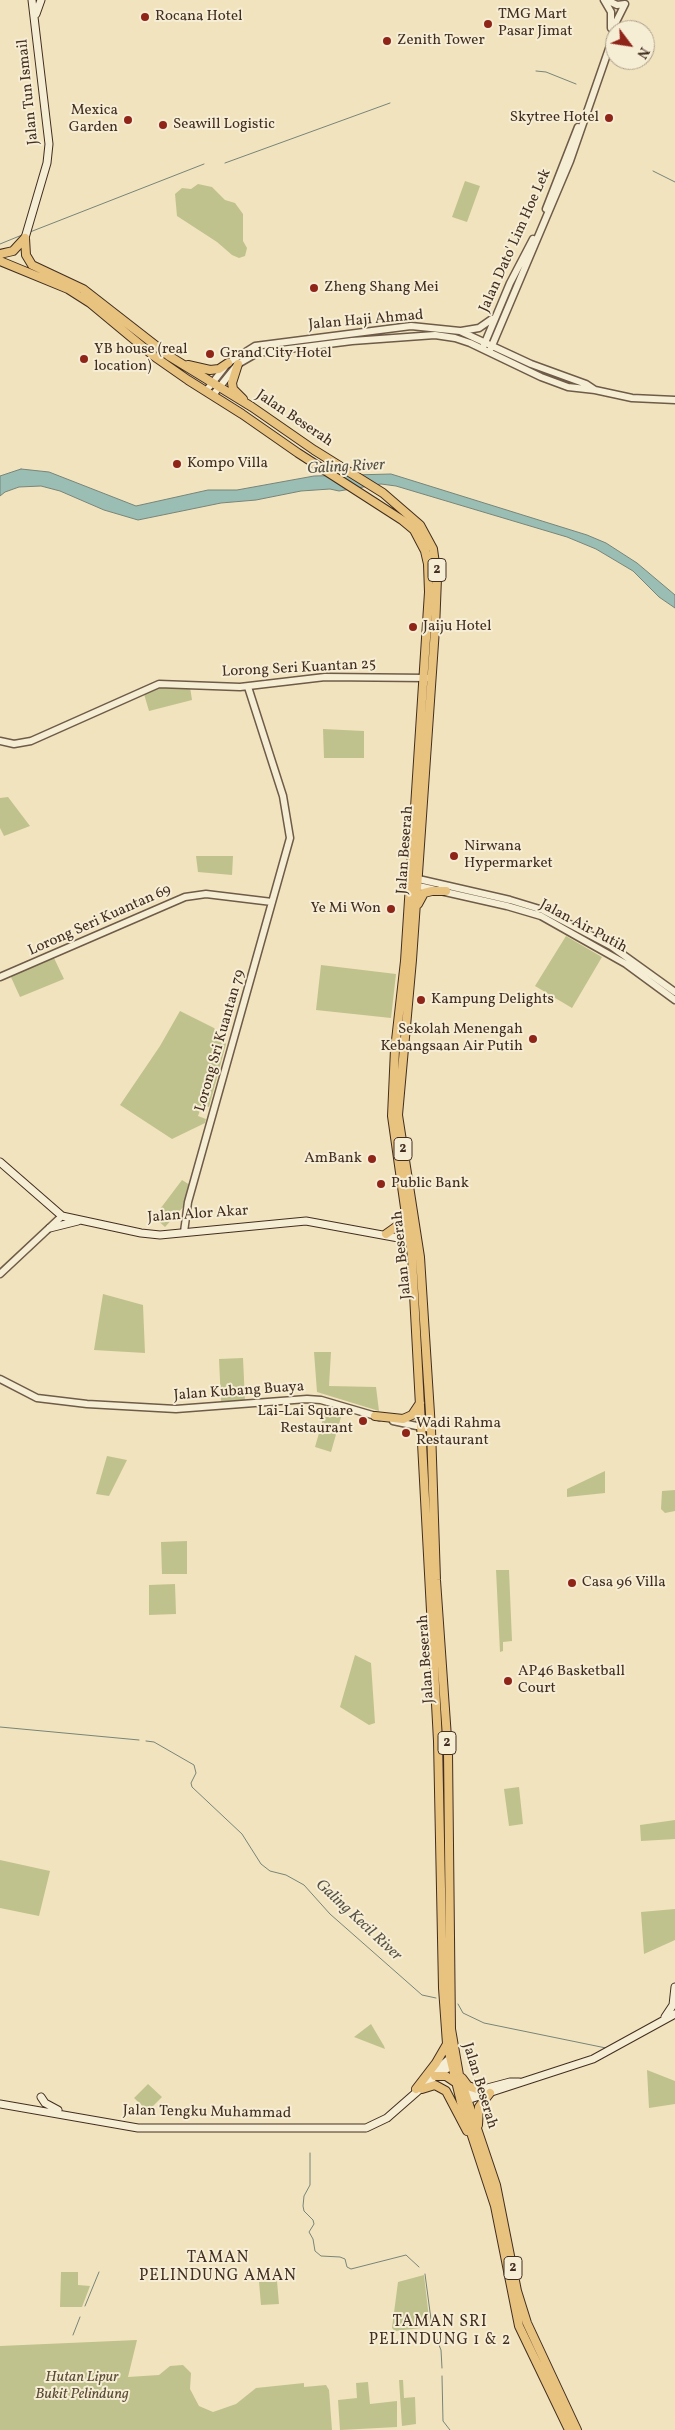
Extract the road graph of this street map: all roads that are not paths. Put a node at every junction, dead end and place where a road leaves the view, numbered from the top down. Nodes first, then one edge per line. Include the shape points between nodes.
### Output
1 (32, 0) edge
2 (41, 0) edge
3 (605, 0) edge
4 (614, 20) edge
5 (617, 20) edge
6 (35, 22) junction
7 (605, 51) edge
8 (605, 60) edge
9 (26, 237) junction
10 (0, 254) edge
11 (0, 261) edge
12 (497, 312) junction
13 (498, 330) junction
14 (460, 331) junction
15 (446, 336) junction
16 (487, 347) junction
17 (503, 351) junction
18 (168, 356) junction
19 (228, 363) junction
20 (238, 364) junction
21 (541, 377) junction
22 (211, 384) junction
23 (219, 388) junction
24 (595, 390) junction
25 (209, 393) junction
26 (675, 400) edge
27 (252, 407) junction
28 (427, 678) junction
29 (248, 687) junction
30 (0, 742) edge
31 (414, 881) junction
32 (446, 891) junction
33 (272, 902) junction
34 (415, 912) junction
35 (0, 977) edge
36 (675, 992) edge
37 (675, 1000) edge
38 (0, 1162) edge
39 (404, 1206) junction
40 (62, 1216) junction
41 (83, 1220) junction
42 (50, 1228) junction
43 (184, 1232) junction
44 (386, 1234) junction
45 (414, 1240) junction
46 (0, 1274) edge
47 (0, 1379) edge
48 (420, 1403) junction
49 (375, 1416) junction
50 (421, 1427) junction
51 (431, 1429) junction
52 (675, 1987) edge
53 (675, 2014) edge
54 (644, 2032) junction
55 (446, 2044) junction
56 (453, 2061) junction
57 (459, 2075) junction
58 (435, 2076) junction
59 (519, 2082) junction
60 (456, 2084) junction
61 (419, 2089) junction
62 (480, 2090) junction
63 (490, 2093) junction
64 (41, 2097) dead end
65 (463, 2098) junction
66 (0, 2104) edge
67 (66, 2115) junction
68 (478, 2131) junction
69 (489, 2186) junction
70 (569, 2430) edge
71 (577, 2430) edge

1 - 6 main road, Jalan Tun Ismail
2 - 6 main road
3 - 4 street via 615,14
3 - 5 street via 616,5 625,4
6 - 9 main road, Jalan Tun Ismail via 49,144 47,163
7 - 12 street, Jalan Dato' Lim Hoe Lek via 547,207
8 - 13 street, Jalan Dato' Lim Hoe Lek via 570,161
9 - 10 highway via 13,251
9 - 18 highway, Jalan Beserah / 2 via 28,261 36,268 83,289
11 - 25 highway via 68,289 90,302 155,357
12 - 14 street via 484,326
12 - 16 street, Jalan Dato' Lim Hoe Lek
13 - 16 street, Jalan Dato' Lim Hoe Lek
13 - 17 street
14 - 16 street, Jalan Haji Ahmad
14 - 19 street, Jalan Haji Ahmad via 411,326 267,343 245,350
15 - 16 street, Jalan Haji Ahmad
15 - 20 street, Jalan Haji Ahmad via 411,335 268,350
15 - 21 street, Jalan Haji Ahmad via 520,371
16 - 17 street, Jalan Haji Ahmad
16 - 21 street, Jalan Haji Ahmad
17 - 24 street, Jalan Haji Ahmad
18 - 19 highway via 203,370
18 - 22 highway, Jalan Beserah / 2
19 - 22 street, Jalan Haji Ahmad
20 - 23 street, Jalan Haji Ahmad
20 - 27 highway via 233,378 234,389
21 - 24 street, Jalan Haji Ahmad via 578,390
22 - 23 highway, Jalan Beserah / 2
22 - 25 street, Jalan Haji Ahmad
23 - 25 street, Jalan Haji Ahmad
23 - 27 highway, Jalan Beserah / 2
24 - 26 street, Jalan Haji Ahmad via 632,398
25 - 28 highway, Jalan Beserah / 2 via 414,530 426,551 428,564
27 - 28 highway, Jalan Beserah / 2 via 375,488 420,525 433,549 437,578
28 - 29 street, Lorong Seri Kuantan 25 via 325,677
28 - 31 highway, Jalan Beserah / 2
29 - 30 street, Lorong Seri Kuantan 25 via 159,684 31,741
29 - 33 street, Lorong Sri Kuantan 79 via 286,810 290,838
31 - 32 street, Jalan Air Putih
31 - 34 highway, Jalan Beserah / 2
31 - 36 street, Jalan Air Putih via 510,900 546,911 611,946
31 - 39 highway, Jalan Beserah / 2 via 392,1097 392,1124
32 - 34 highway via 424,893
32 - 37 street, Jalan Air Putih via 541,916 619,960
33 - 35 street, Lorong Seri Kuantan 69 via 206,894 185,897
33 - 43 street, Lorong Sri Kuantan 79 via 188,1202
34 - 45 highway, Jalan Beserah / 2 via 398,1115
38 - 40 main road
39 - 44 highway via 400,1224
39 - 45 highway, Jalan Beserah / 2
40 - 41 main road, Jalan Alor Akar
40 - 42 street
41 - 42 main road
41 - 43 main road, Jalan Alor Akar via 141,1233
42 - 46 street
43 - 44 main road, Jalan Alor Akar via 306,1221
44 - 45 main road, Jalan Alor Akar
45 - 48 highway, Jalan Beserah / 2
45 - 51 highway, Jalan Beserah / 2
47 - 49 street, Jalan Kubang Buaya via 37,1398 87,1404 176,1409 307,1399
48 - 49 highway via 412,1415 404,1419
48 - 50 highway, Jalan Beserah / 2
49 - 50 street, Jalan Kubang Buaya
50 - 51 street, Jalan Kubang Buaya
50 - 55 highway, Jalan Beserah / 2 via 438,1741
51 - 56 highway, Jalan Beserah / 2 via 436,1580 448,1752
52 - 54 main road via 671,2010
53 - 54 main road
54 - 59 main road via 593,2059
55 - 56 highway, Jalan Beserah / 2
55 - 61 highway
56 - 57 highway, Jalan Beserah / 2
56 - 58 main road, Jalan Tengku Muhammad
56 - 60 highway, Jalan Beserah / 2
56 - 61 main road, Jalan Tengku Muhammad
57 - 62 highway via 466,2084
57 - 65 highway, Jalan Beserah / 2
58 - 60 highway via 446,2076
58 - 61 main road, Jalan Tengku Muhammad
59 - 62 main road
59 - 63 main road
60 - 65 highway, Jalan Beserah / 2
61 - 67 main road, Jalan Tengku Muhammad via 380,2123 354,2129 138,2128
61 - 69 highway via 435,2085 446,2091
62 - 65 main road
63 - 65 main road
63 - 68 highway via 479,2107
64 - 67 main road via 45,2103
65 - 68 highway, Jalan Beserah / 2
65 - 69 highway, Jalan Beserah / 2
66 - 67 main road, Jalan Tengku Muhammad
68 - 71 highway, Jalan Beserah / 2 via 496,2184 517,2291 527,2323
69 - 70 highway, Jalan Beserah / 2 via 520,2326

